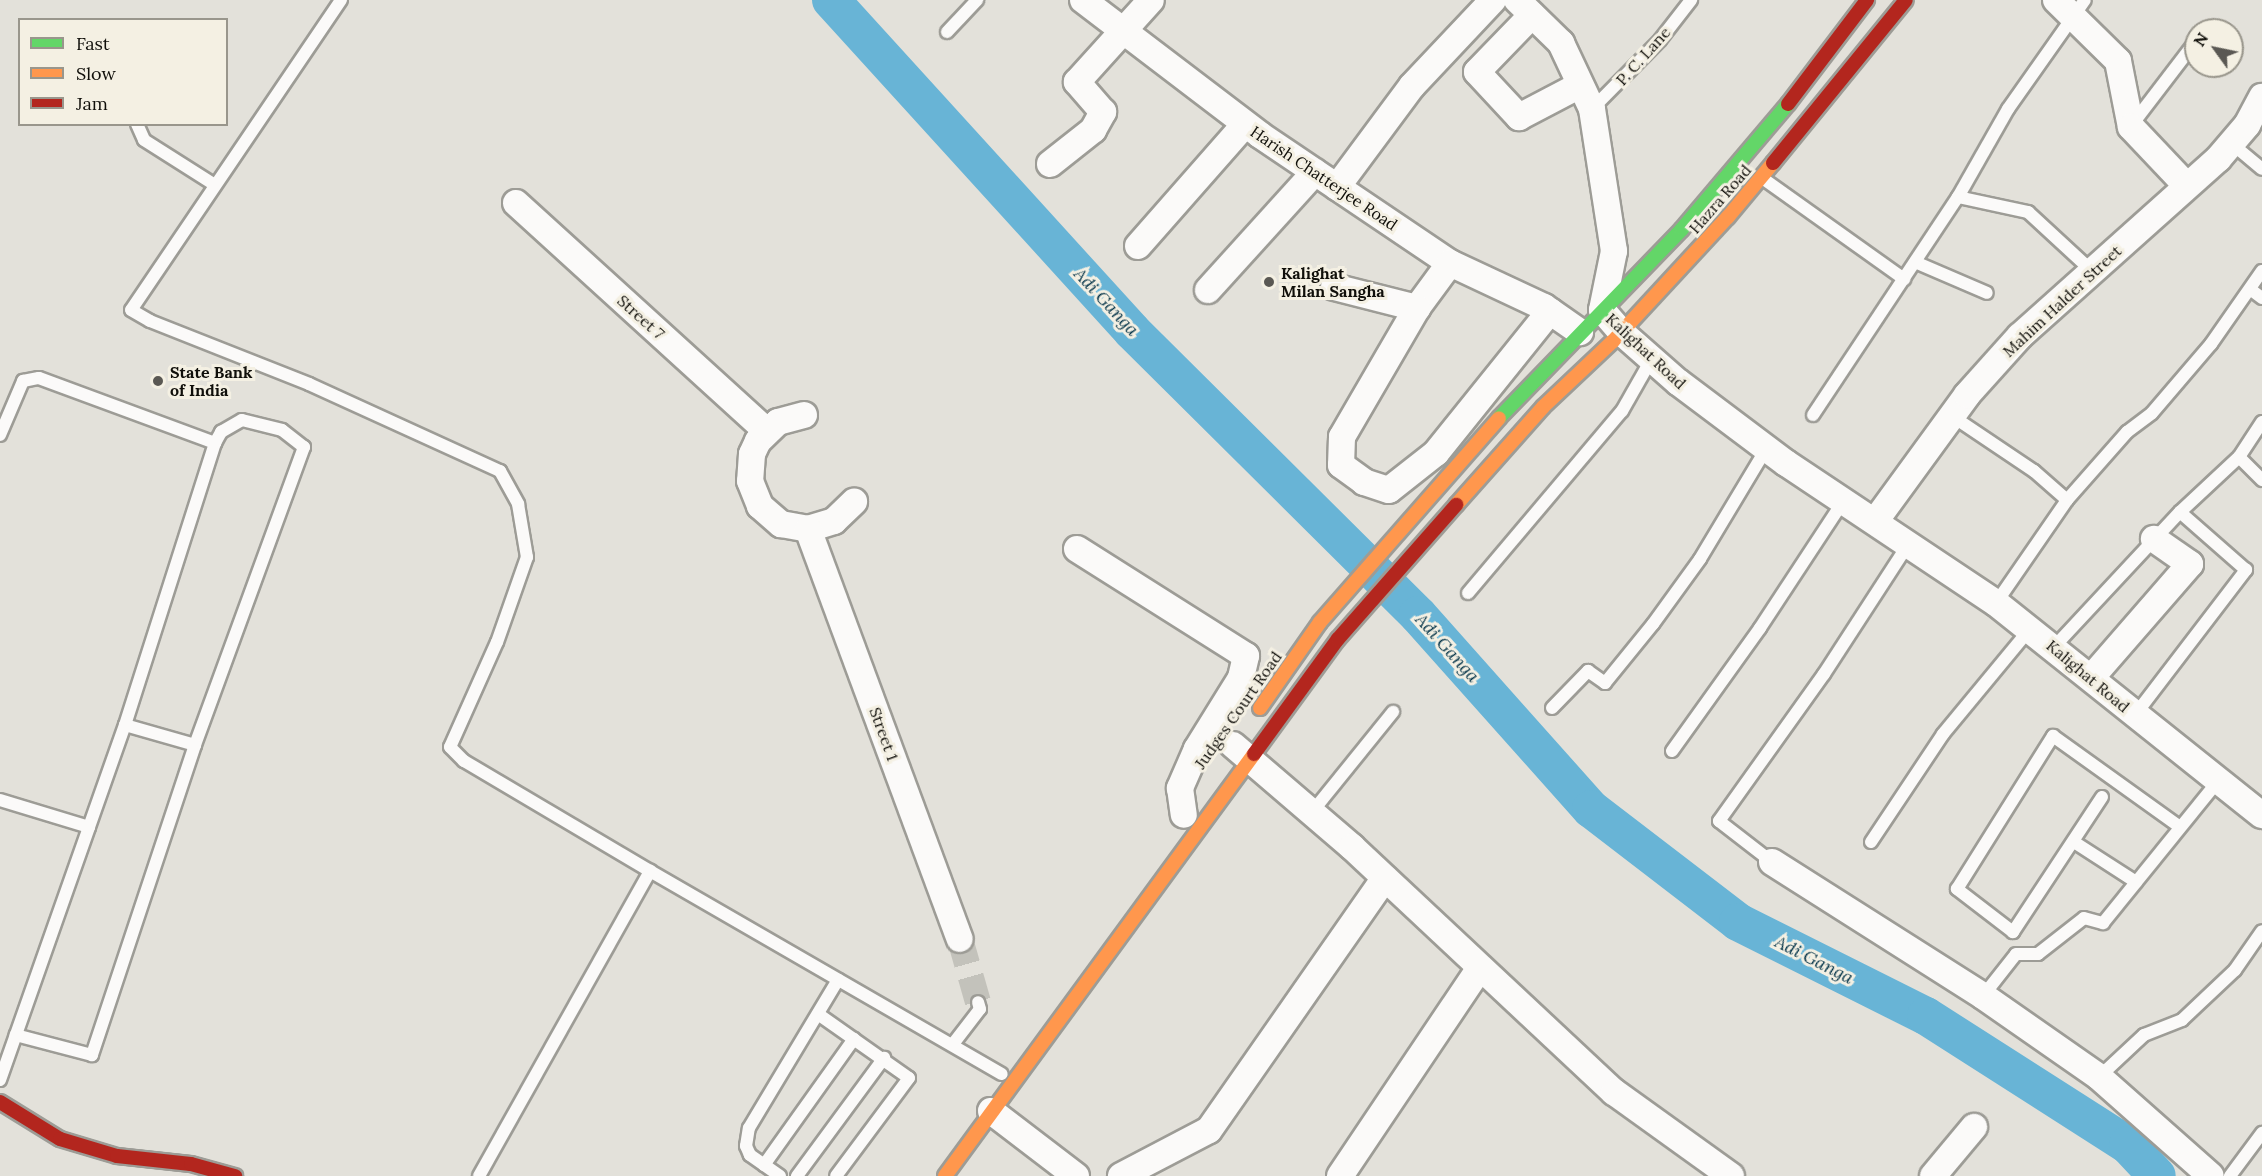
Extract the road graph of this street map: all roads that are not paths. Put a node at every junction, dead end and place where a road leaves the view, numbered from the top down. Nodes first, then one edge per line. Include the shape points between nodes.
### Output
1 (341, 0) edge
2 (977, 0) edge
3 (1083, 0) edge
4 (1151, 0) edge
5 (1493, 0) edge
6 (1691, 0) edge
7 (1867, 0) edge
8 (1906, 0) edge
9 (2072, 6) edge
10 (1524, 7) edge
11 (1123, 31) junction
12 (947, 32) dead end
13 (2184, 57) edge
14 (1580, 85) junction
15 (2262, 97) edge
16 (1592, 109) junction
17 (1245, 124) junction
18 (138, 126) edge
19 (2131, 126) junction
20 (2231, 143) junction
21 (1050, 164) dead end
22 (2262, 169) edge
23 (1315, 172) junction
24 (1761, 177) junction
25 (215, 185) junction
26 (2187, 186) junction
27 (1336, 187) junction
28 (1958, 197) junction
29 (516, 203) dead end
30 (1138, 246) dead end
31 (1915, 262) junction
32 (1450, 263) junction
33 (2092, 271) junction
34 (2262, 271) edge
35 (1904, 279) junction
36 (1334, 287) dead end
37 (2250, 289) junction
38 (1208, 290) dead end
39 (1986, 293) dead end
40 (2262, 298) edge
41 (1417, 308) junction
42 (1602, 310) junction
43 (1550, 311) junction
44 (1580, 332) junction
45 (1621, 332) junction
46 (1651, 360) junction
47 (1528, 386) joint
48 (804, 415) dead end
49 (1814, 415) dead end
50 (1952, 416) junction
51 (2262, 422) edge
52 (767, 431) junction
53 (0, 435) edge
54 (215, 443) junction
55 (1766, 449) junction
56 (2239, 457) junction
57 (2262, 480) edge
58 (1844, 499) junction
59 (2067, 500) junction
60 (854, 502) dead end
61 (2180, 512) junction
62 (1875, 520) junction
63 (808, 529) junction
64 (2154, 539) junction
65 (1910, 543) junction
66 (1077, 549) dead end
67 (1468, 593) dead end
68 (1996, 603) junction
69 (2030, 629) junction
70 (2054, 647) junction
71 (2091, 678) junction
72 (1552, 708) dead end
73 (1392, 712) dead end
74 (2135, 715) junction
75 (1253, 717) dead end
76 (125, 725) junction
77 (195, 745) junction
78 (1672, 752) dead end
79 (1236, 756) junction
80 (2217, 782) junction
81 (2102, 797) dead end
82 (0, 801) edge
83 (1186, 812) dead end
84 (1312, 812) junction
85 (2262, 815) edge
86 (89, 827) junction
87 (2180, 827) junction
88 (1871, 842) dead end
89 (2074, 842) junction
90 (1772, 862) joint
91 (650, 871) junction
92 (1386, 878) junction
93 (2136, 882) junction
94 (2262, 931) edge
95 (960, 939) tunnel mouth
96 (1480, 968) junction
97 (838, 980) junction
98 (1983, 996) junction
99 (978, 1002) tunnel mouth
100 (818, 1014) junction
101 (16, 1035) junction
102 (1029, 1035) dead end
103 (854, 1039) junction
104 (952, 1044) junction
105 (884, 1058) junction
106 (1002, 1074) junction
107 (2099, 1077) junction
108 (0, 1080) edge
109 (0, 1102) edge
110 (991, 1111) junction
111 (1974, 1127) dead end
112 (2262, 1133) edge
113 (764, 1165) junction
114 (235, 1176) edge
115 (479, 1176) edge
116 (780, 1176) edge
117 (796, 1176) edge
118 (836, 1176) edge
119 (930, 1176) edge
120 (945, 1176) edge
121 (1076, 1176) edge
122 (1121, 1176) edge
123 (1340, 1176) edge
124 (1731, 1176) edge
125 (1933, 1176) edge
126 (2211, 1176) edge
127 (2230, 1176) edge

1 - 25 lane
2 - 12 lane
3 - 11 street, Harish Chatterjee Road
4 - 11 street
5 - 27 street via 1412,86
6 - 16 lane, P. C. Lane via 1660,40
7 - 42 main road, Hazra Road via 1787,105 1682,229
8 - 24 main road, Hazra Road
9 - 19 street via 2118,61
9 - 28 lane
10 - 14 street, Kalighat Road via 1562,43
10 - 14 street via 1477,72 1519,117
11 - 17 street, Harish Chatterjee Road
11 - 21 street via 1077,82 1103,112 1093,129
13 - 19 lane
14 - 16 street, Kalighat Road
15 - 20 street, Mahim Halder Street via 2247,126
16 - 42 street, Kalighat Road via 1614,251
17 - 23 street, Harish Chatterjee Road
17 - 30 street
18 - 25 lane via 144,140
19 - 26 street
20 - 22 lane
20 - 26 street, Mahim Halder Street
23 - 27 street, Harish Chatterjee Road
23 - 38 street
24 - 35 lane
24 - 45 main road, Hazra Road
25 - 91 lane via 131,310 309,384 500,471 518,504 527,557 497,642 450,747 464,761
26 - 33 street, Mahim Halder Street
27 - 32 street, Harish Chatterjee Road
28 - 31 lane
28 - 33 lane via 2028,212
29 - 52 street, Street 7
31 - 35 lane
31 - 39 lane
32 - 41 street
32 - 43 street, Harish Chatterjee Road
33 - 50 street, Mahim Halder Street via 2020,336
34 - 37 lane
35 - 49 lane
36 - 41 street
37 - 40 lane
37 - 59 lane via 2211,344 2152,413 2127,432
41 - 43 street via 1342,437 1341,465 1364,482 1389,490 1436,453
42 - 44 main road, Hazra Road
42 - 45 street, Kalighat Road
43 - 44 street, Harish Chatterjee Road
44 - 47 main road, Hazra Road
45 - 46 street, Kalighat Road
45 - 79 main road, Hazra Road via 1543,407
46 - 55 street, Kalighat Road
46 - 67 lane via 1622,411
47 - 75 main road, Judges Court Road via 1320,622
48 - 52 street via 778,422
50 - 59 lane via 2034,471
50 - 62 street, Mahim Halder Street
51 - 56 lane
52 - 63 street via 752,454 753,494 781,524
53 - 54 lane via 23,381 39,378
54 - 76 lane
54 - 77 lane via 221,432 242,420 282,430 304,447
55 - 58 street, Kalighat Road
55 - 72 lane via 1700,559 1605,683 1588,671
56 - 57 lane
56 - 61 lane
58 - 62 street, Kalighat Road
58 - 78 lane via 1760,628
59 - 68 lane
60 - 63 street via 834,521
61 - 64 lane
61 - 74 lane via 2246,570
62 - 65 street, Kalighat Road
63 - 95 street, Street 1
64 - 70 lane
64 - 71 street via 2190,564
65 - 68 street, Kalighat Road
65 - 90 lane via 1824,674 1719,821
66 - 83 street via 1246,657 1241,678 1197,748 1180,788
68 - 69 street, Kalighat Road
69 - 70 street, Kalighat Road
69 - 88 lane via 1942,734
70 - 71 street, Kalighat Road
71 - 74 street, Kalighat Road
73 - 84 lane
74 - 80 street, Kalighat Road
76 - 77 lane
76 - 86 lane
77 - 101 lane via 92,1055
79 - 84 street
79 - 110 main road
80 - 85 street, Kalighat Road
80 - 87 lane
81 - 89 lane
82 - 86 lane
84 - 92 street
86 - 101 lane
87 - 89 lane via 2053,736 1957,889 2013,932
87 - 93 lane
89 - 93 lane
90 - 98 street
91 - 97 lane
91 - 115 lane
92 - 96 street
92 - 122 street via 1209,1130
93 - 98 lane via 2103,923 2084,918 2038,954 2016,954
94 - 107 lane via 2235,970 2182,1020 2144,1035
96 - 123 street
96 - 124 street via 1614,1092
97 - 100 lane
97 - 104 lane
98 - 107 street
99 - 104 lane via 980,1009
100 - 103 lane
100 - 113 lane via 749,1128 746,1146 750,1155
101 - 108 lane
102 - 106 main road
103 - 105 lane
103 - 113 lane
104 - 106 lane
105 - 117 lane
105 - 118 lane via 909,1078
106 - 119 main road
107 - 126 street
109 - 114 main road via 60,1139 117,1156 191,1164
110 - 120 main road
110 - 121 street
111 - 125 street
112 - 127 lane
113 - 116 lane

